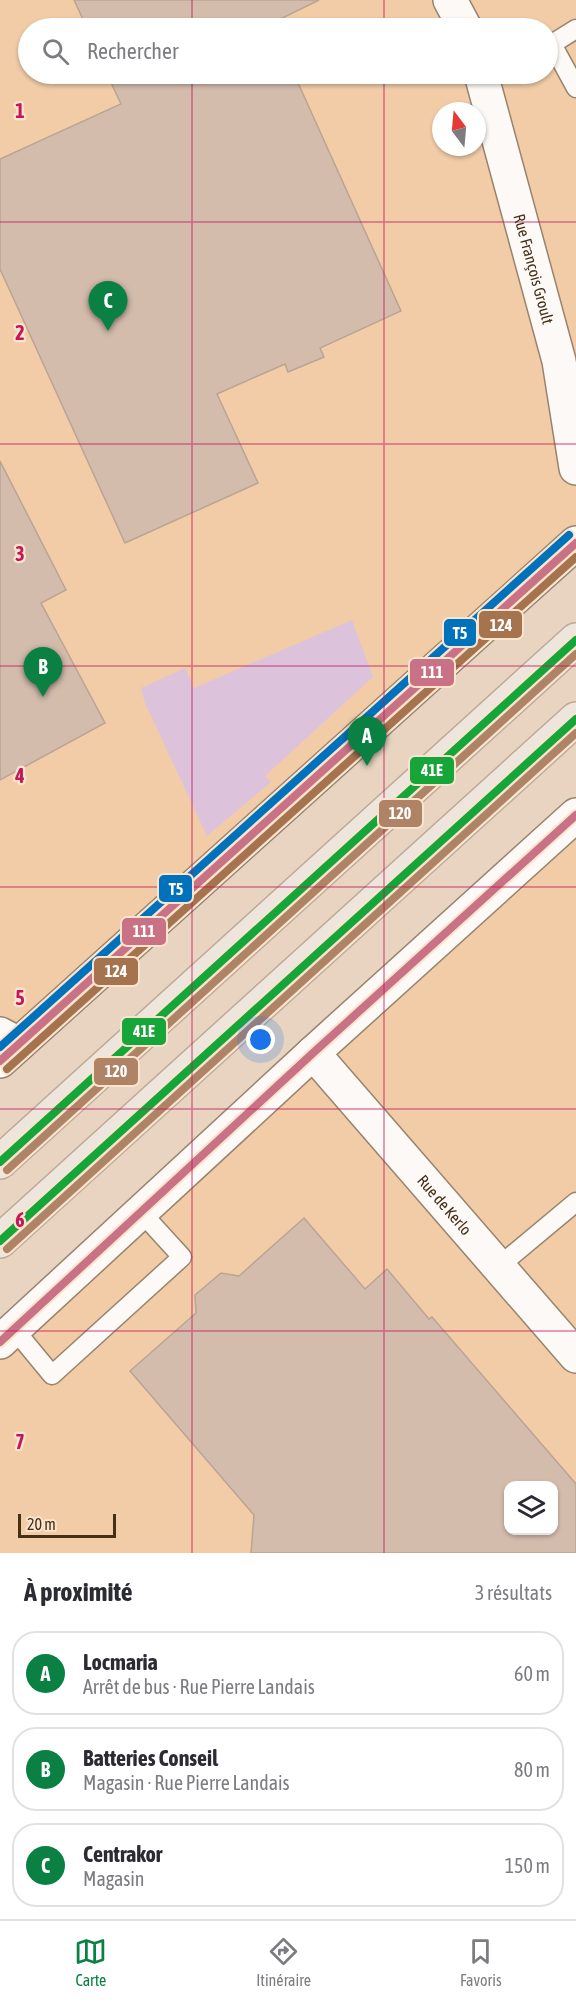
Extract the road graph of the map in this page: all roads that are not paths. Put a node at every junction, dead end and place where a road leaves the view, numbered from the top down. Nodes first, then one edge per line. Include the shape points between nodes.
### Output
1 (450, 0) edge
2 (460, 18) edge
3 (576, 28) edge
4 (558, 39) edge
5 (558, 58) edge
6 (484, 84) edge
7 (576, 88) edge
8 (567, 364) edge
9 (576, 468) edge
10 (576, 543) edge
11 (576, 640) edge
12 (576, 719) edge
13 (576, 815) edge
14 (6, 1046) edge
15 (313, 1053) junction
16 (0, 1162) edge
17 (576, 1202) edge
18 (141, 1212) junction
19 (0, 1241) edge
20 (498, 1267) junction
21 (7, 1336) edge
22 (576, 1356) edge

1 - 2 street
3 - 4 lane
5 - 7 lane
6 - 8 street, Rue François Groult
8 - 9 street, Rue François Groult
10 - 14 street
11 - 16 highway
12 - 19 highway
13 - 15 street
15 - 18 street
15 - 20 street, Rue de Kerlo
17 - 20 lane
18 - 21 street
18 - 21 lane via 182,1257 52,1375
20 - 22 street, Rue de Kerlo

